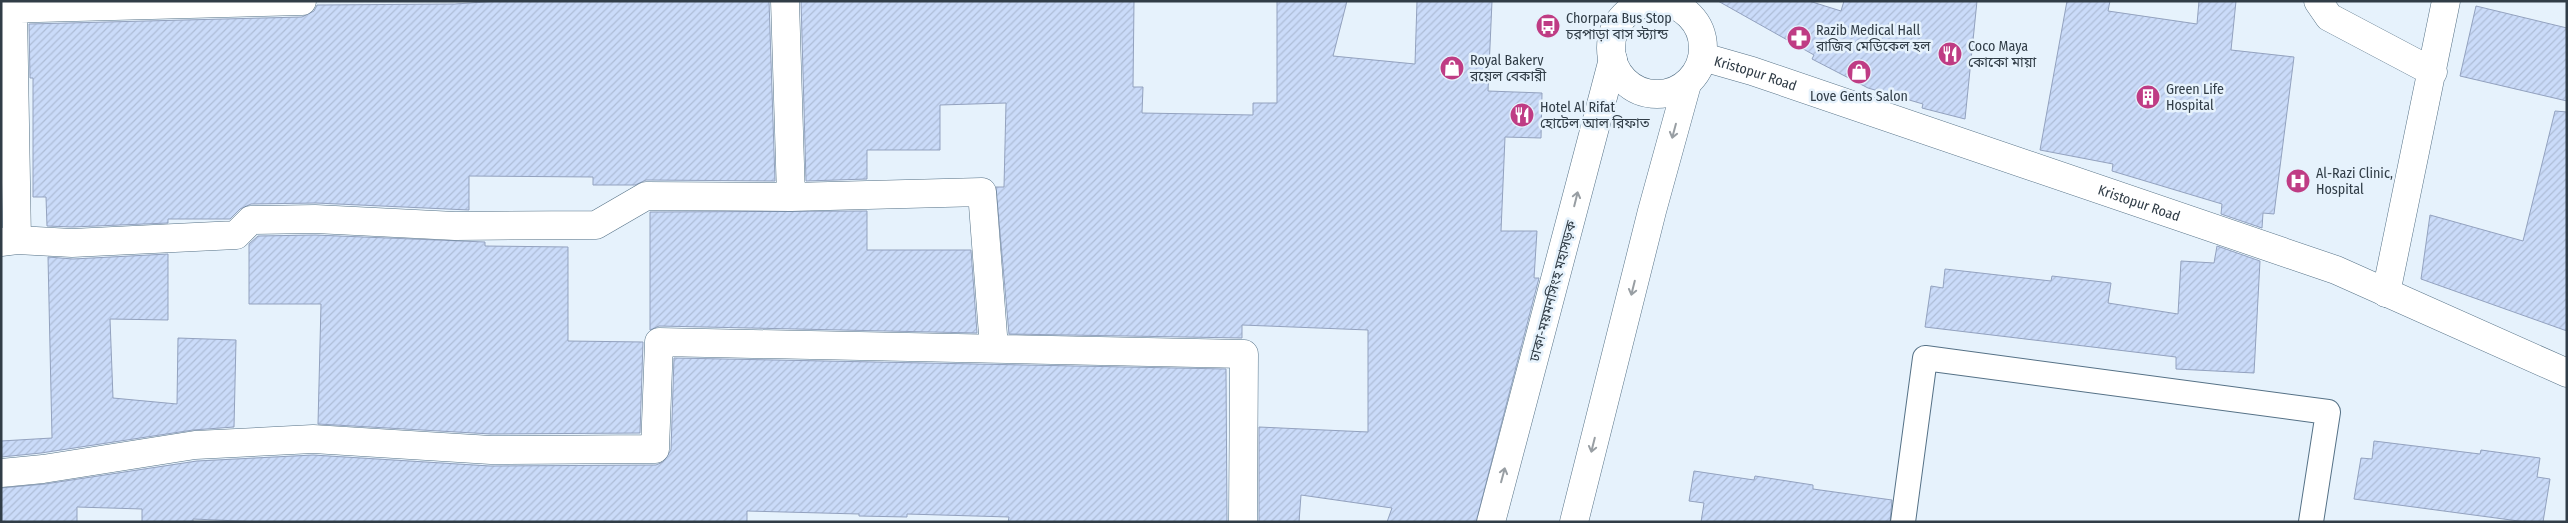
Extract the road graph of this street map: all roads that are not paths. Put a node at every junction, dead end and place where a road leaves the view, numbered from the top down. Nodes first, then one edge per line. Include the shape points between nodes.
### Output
1 (302, 1) edge
2 (785, 1) edge
3 (2318, 1) edge
4 (2446, 1) edge
5 (1657, 2) edge
6 (1620, 7) edge
7 (7, 9) edge
8 (1703, 57) junction
9 (1612, 59) junction
10 (2433, 72) junction
11 (1687, 84) junction
12 (791, 197) junction
13 (9, 241) edge
14 (2386, 293) junction
15 (994, 348) junction
16 (2567, 373) edge
17 (1, 473) edge
18 (1243, 522) edge
19 (1491, 522) edge
20 (1574, 522) edge
21 (1902, 522) edge
22 (2311, 522) edge

1 - 7 street
2 - 12 street
3 - 10 street via 2330,17
4 - 10 street
5 - 6 street
5 - 8 street via 1683,9 1692,19 1704,43
6 - 9 street via 1619,23 1613,34
7 - 13 street
8 - 11 street
8 - 14 street, Kristopur Road via 2336,270
9 - 11 street via 1629,84 1643,92 1658,94
19 -> 9 street, ঢাকা-ময়মনসিংহ মহাসড়ক
10 - 14 street
11 -> 20 street
12 - 13 street via 646,196 596,225 455,226 316,219 251,220 236,235 72,243
12 - 15 street via 982,192
14 - 16 street, Kristopur Road
15 - 17 street via 659,342 655,449 491,450 313,439 195,445
15 - 18 street via 1244,354
21 - 22 lane via 1925,358 2328,412

